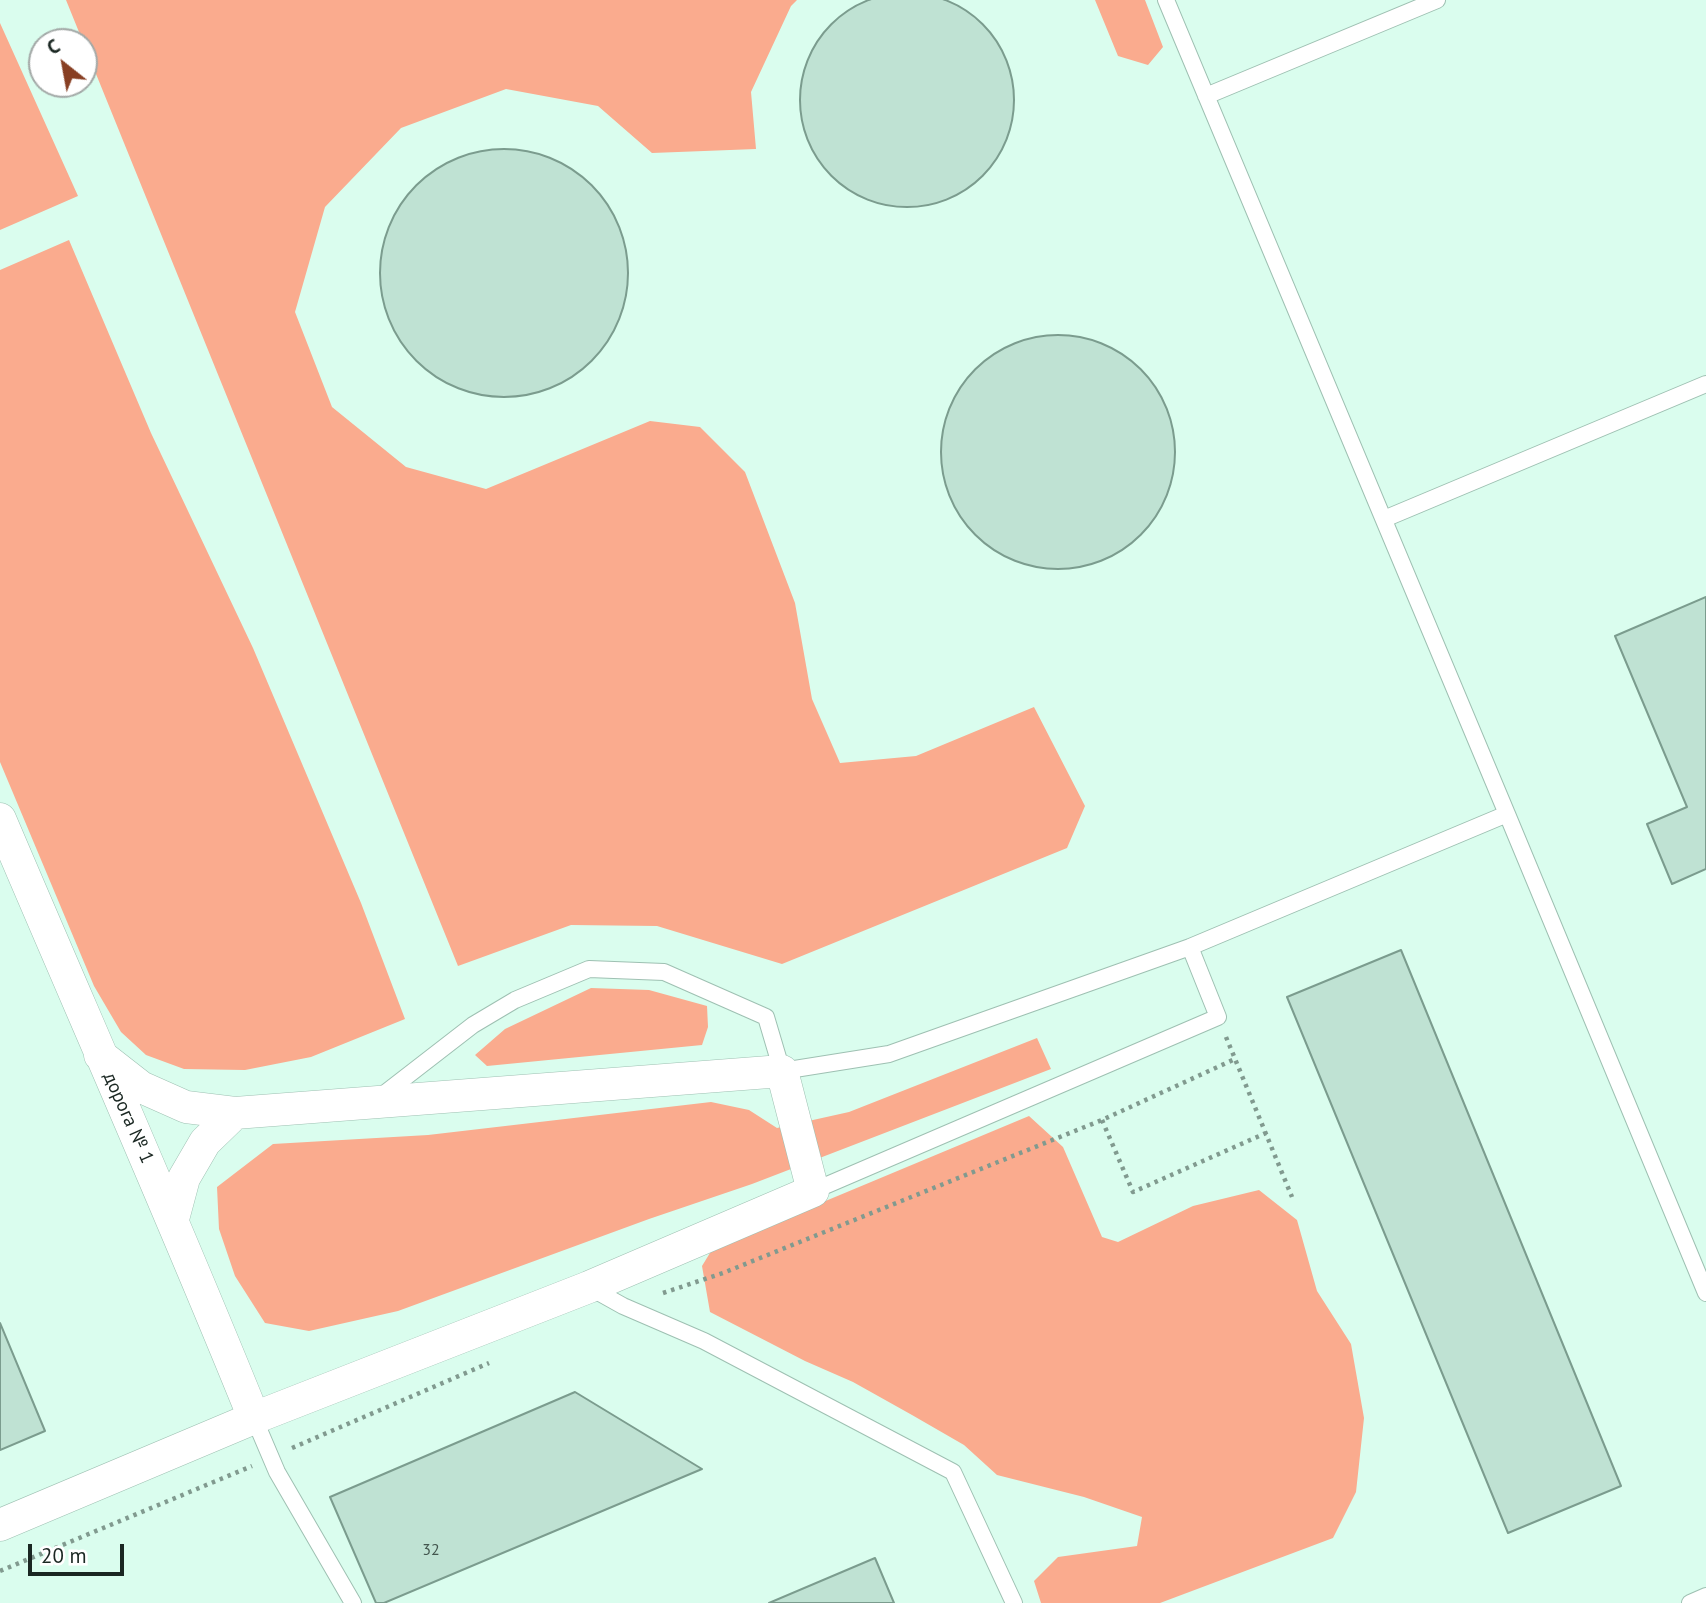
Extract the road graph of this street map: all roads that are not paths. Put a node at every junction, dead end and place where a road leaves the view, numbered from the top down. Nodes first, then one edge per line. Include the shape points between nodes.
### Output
1 (1166, 0) edge
2 (1437, 0) edge
3 (1206, 96) junction
4 (1706, 384) edge
5 (1384, 519) junction
6 (1507, 814) junction
7 (0, 819) edge
8 (1190, 947) junction
9 (100, 1055) junction
10 (782, 1071) junction
11 (375, 1101) junction
12 (235, 1113) junction
13 (813, 1191) junction
14 (173, 1219) junction
15 (589, 1287) junction
16 (1706, 1293) edge
17 (254, 1418) junction
18 (0, 1525) edge
19 (1706, 1596) edge
20 (354, 1603) edge
21 (1014, 1603) edge
22 (1689, 1603) edge

1 - 3 lane
2 - 3 lane
3 - 5 lane
4 - 5 lane
5 - 6 lane
6 - 8 lane
6 - 16 lane
7 - 9 street, дорога № 1
8 - 10 lane via 888,1054
8 - 13 lane via 1218,1017
9 - 12 street via 141,1087 186,1107
9 - 14 street, дорога № 1
10 - 11 street
10 - 11 lane via 766,1017 664,972 589,969 515,1000 473,1025
10 - 13 street
11 - 12 street
12 - 14 street via 205,1142 184,1178
13 - 15 street
14 - 17 street, дорога № 1
15 - 17 street
15 - 21 lane via 704,1340 953,1472
17 - 18 street
17 - 20 lane via 277,1472
19 - 22 lane

